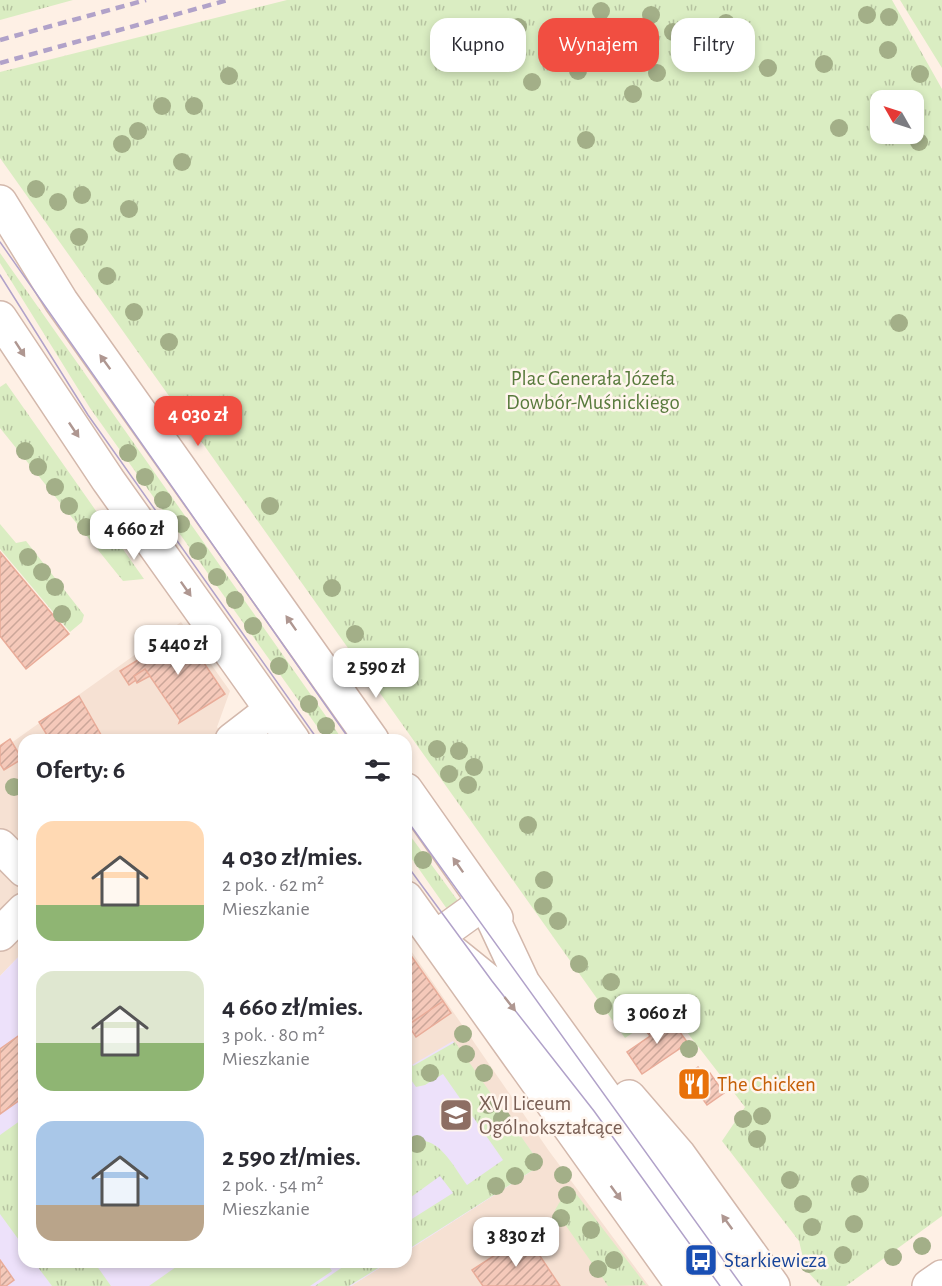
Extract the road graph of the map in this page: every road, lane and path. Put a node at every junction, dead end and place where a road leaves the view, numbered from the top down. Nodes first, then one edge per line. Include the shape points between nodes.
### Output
1 (0, 202) edge
2 (0, 318) edge
3 (271, 710) junction
4 (240, 734) edge
5 (289, 734) edge
6 (368, 734) edge
7 (412, 799) edge
8 (0, 846) edge
9 (18, 864) edge
10 (485, 902) junction
11 (412, 906) edge
12 (18, 916) edge
13 (0, 934) edge
14 (435, 938) junction
15 (942, 1277) edge
16 (683, 1286) edge
17 (720, 1286) edge
18 (742, 1286) edge
19 (774, 1286) edge
20 (929, 1286) edge

6 -> 1 street via 62,301
2 -> 3 street via 108,480
3 - 4 street
3 - 5 street
10 -> 7 street
8 - 9 street
10 - 14 street
10 - 18 street via 523,983
19 -> 10 street via 679,1155 610,1075
11 - 14 street
12 - 13 street
14 -> 16 street
14 -> 17 street via 498,989 601,1120
15 - 20 street

